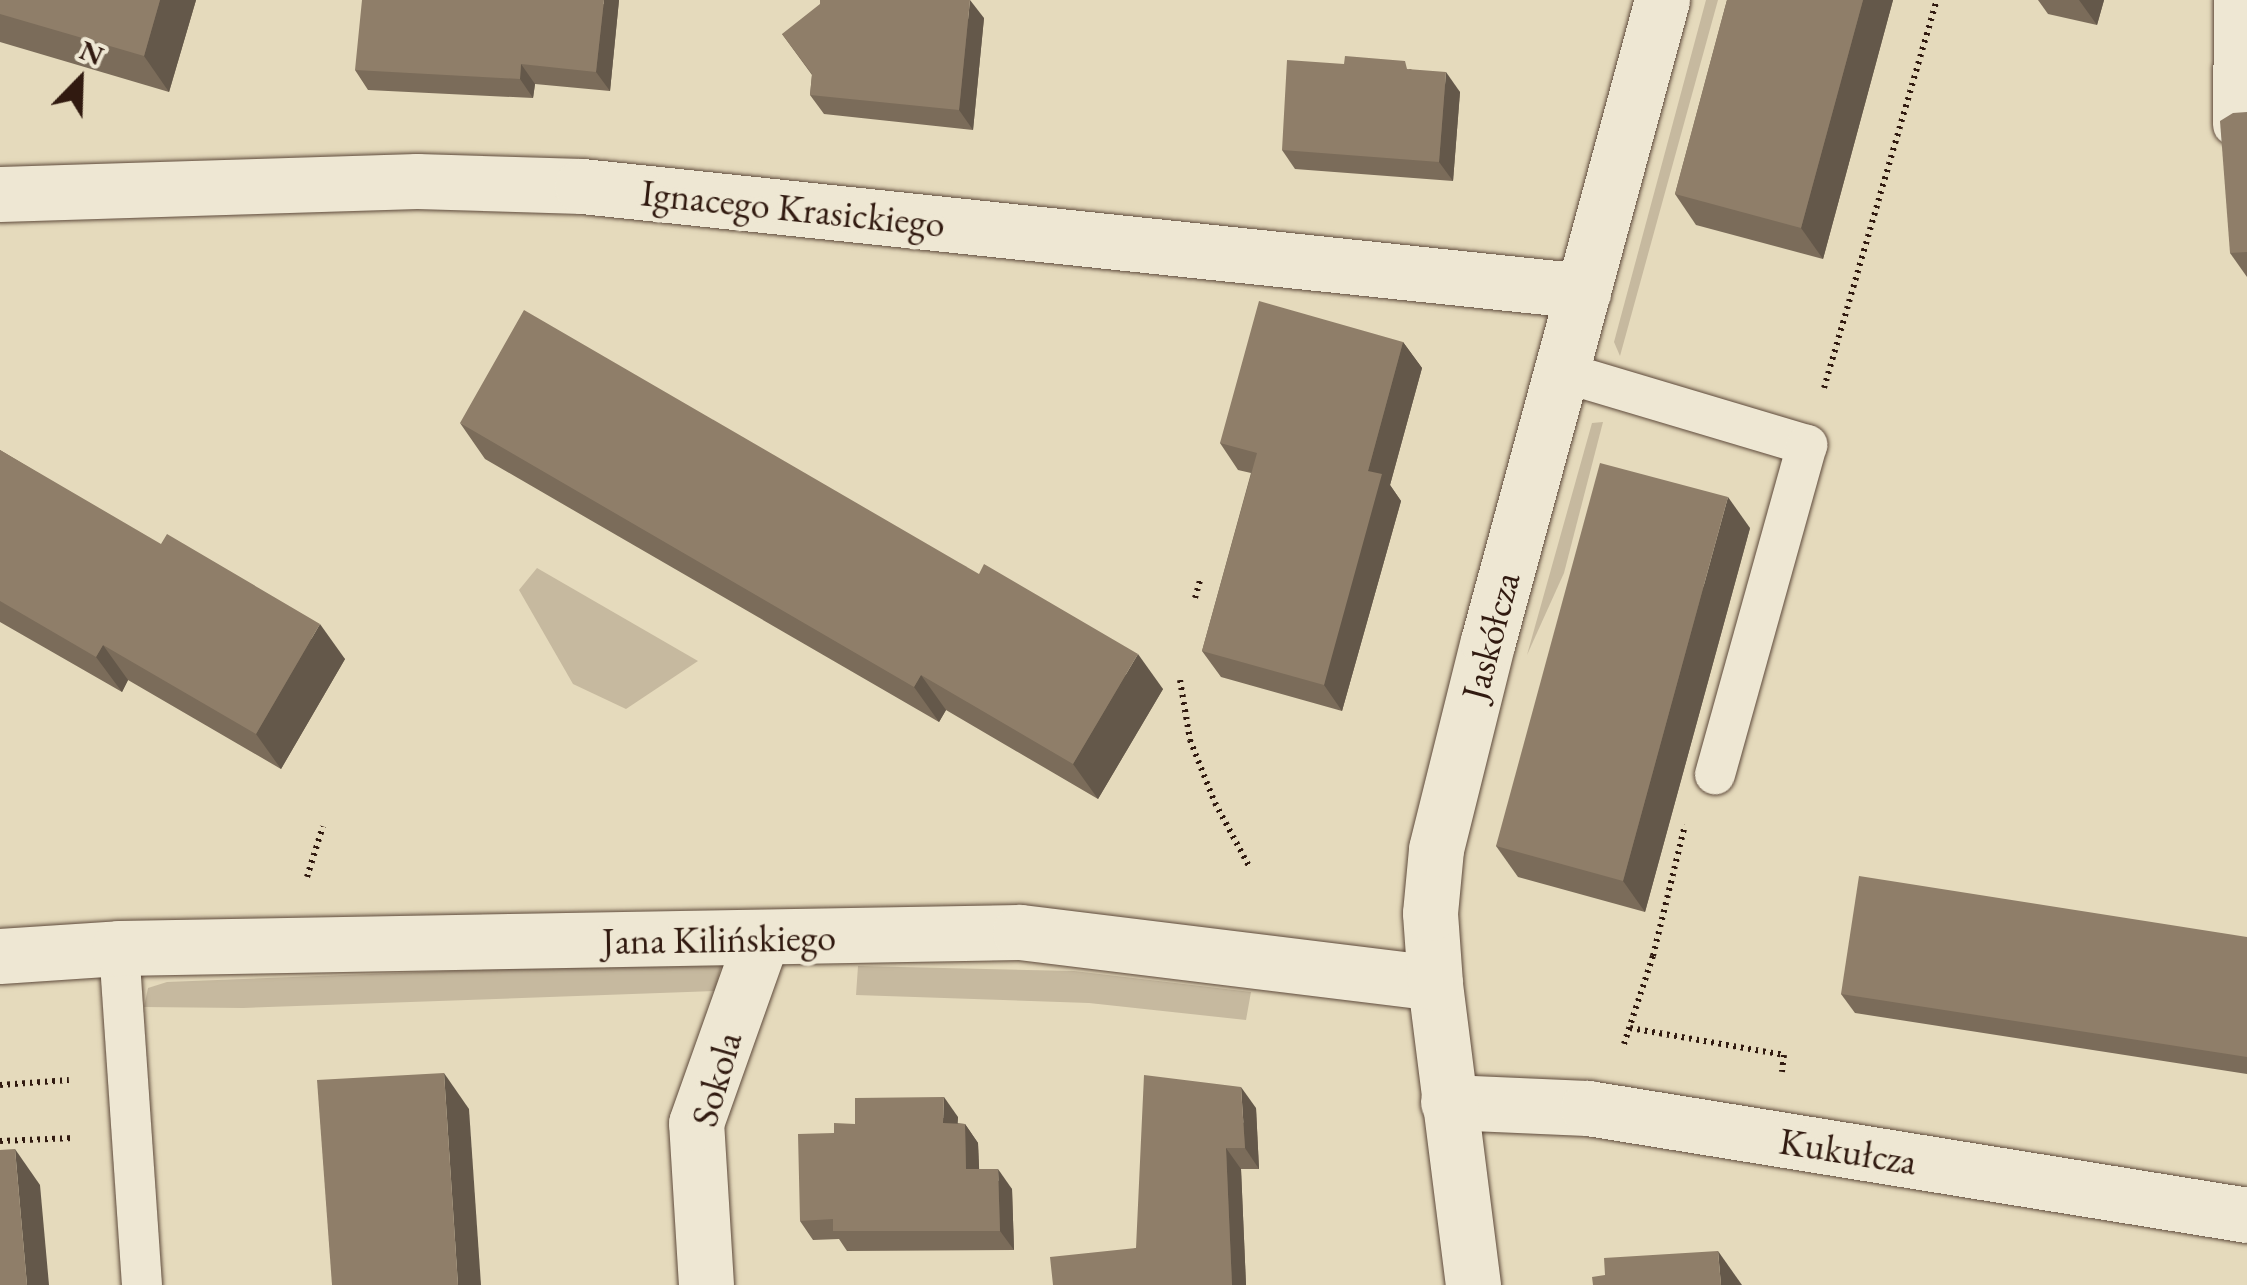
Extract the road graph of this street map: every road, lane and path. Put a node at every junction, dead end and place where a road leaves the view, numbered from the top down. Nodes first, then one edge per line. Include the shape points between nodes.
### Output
1 (1662, 0) edge
2 (1937, 0) edge
3 (2234, 0) edge
4 (2233, 125) edge
5 (0, 194) edge
6 (1584, 291) junction
7 (1562, 372) junction
8 (1807, 444) junction
9 (1200, 580) dead end
10 (1195, 598) dead end
11 (1180, 680) dead end
12 (1714, 774) joint
13 (323, 826) dead end
14 (1250, 868) dead end
15 (308, 876) dead end
16 (762, 938) junction
17 (119, 948) junction
18 (0, 956) edge
19 (1435, 983) junction
20 (1620, 1060) dead end
21 (1448, 1102) junction
22 (132, 1135) junction
23 (0, 1141) edge
24 (2247, 1214) edge
25 (142, 1285) edge
26 (706, 1285) edge
27 (1472, 1285) edge

1 - 6 street, Jaskółcza
2 - 8 path
3 - 4 lane
5 - 6 street, Ignacego Krasickiego via 417,181 582,186
6 - 7 street, Jaskółcza
7 - 8 lane
7 - 19 street, Jaskółcza via 1436,849 1430,913
8 - 12 lane
9 - 10 path
11 - 14 path via 1190,740
12 - 20 path via 1694,788
13 - 15 path
16 - 17 street, Jana Kilińskiego
16 - 19 street, Jana Kilińskiego via 1020,932
16 - 26 street, Sokola via 696,1123
17 - 18 street, Jana Kilińskiego
17 - 22 lane
19 - 21 street, Jaskółcza
21 - 24 street, Kukułcza via 1588,1108
21 - 27 street, Jaskółcza
22 - 23 path
22 - 25 lane

